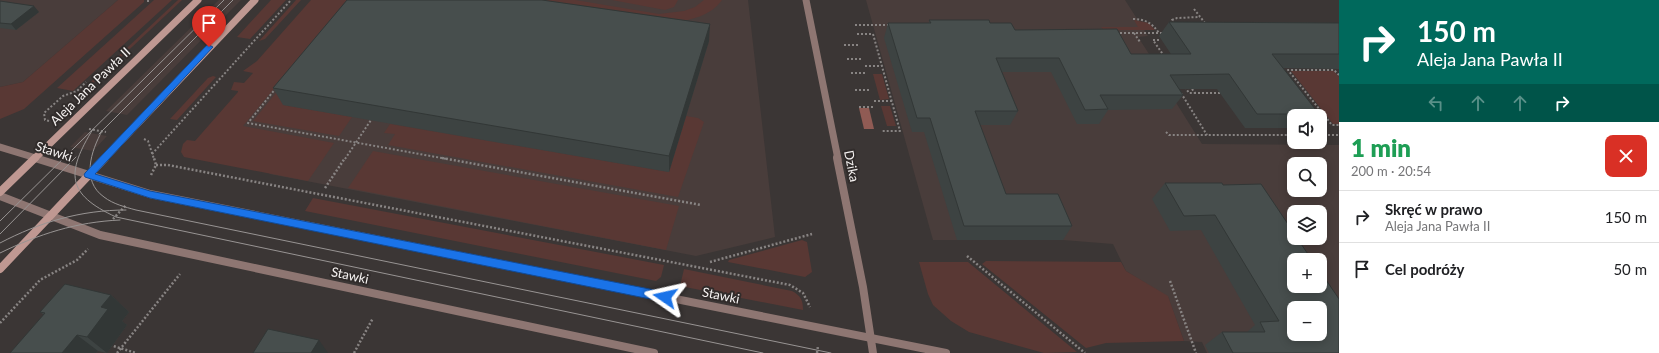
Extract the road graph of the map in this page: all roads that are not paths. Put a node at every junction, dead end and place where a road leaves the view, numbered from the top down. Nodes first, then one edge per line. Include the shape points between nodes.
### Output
1 (198, 0) edge
2 (255, 0) edge
3 (806, 0) edge
4 (0, 147) edge
5 (35, 158) junction
6 (88, 175) junction
7 (0, 192) edge
8 (0, 196) edge
9 (51, 215) junction
10 (0, 269) edge
11 (871, 338) junction
12 (654, 353) edge
13 (873, 353) edge
14 (946, 353) edge

1 - 5 main road, Aleja Jana Pawła II
2 - 6 main road
3 - 11 street, Dzika
4 - 5 street, Stawki
5 - 6 street, Stawki
5 - 7 main road, Aleja Jana Pawła II
6 - 9 main road
6 - 11 street, Stawki via 137,191
8 - 9 street, Stawki
9 - 10 main road
9 - 12 street, Stawki via 100,235
11 - 13 street, Dzika
11 - 14 street, Stawki

